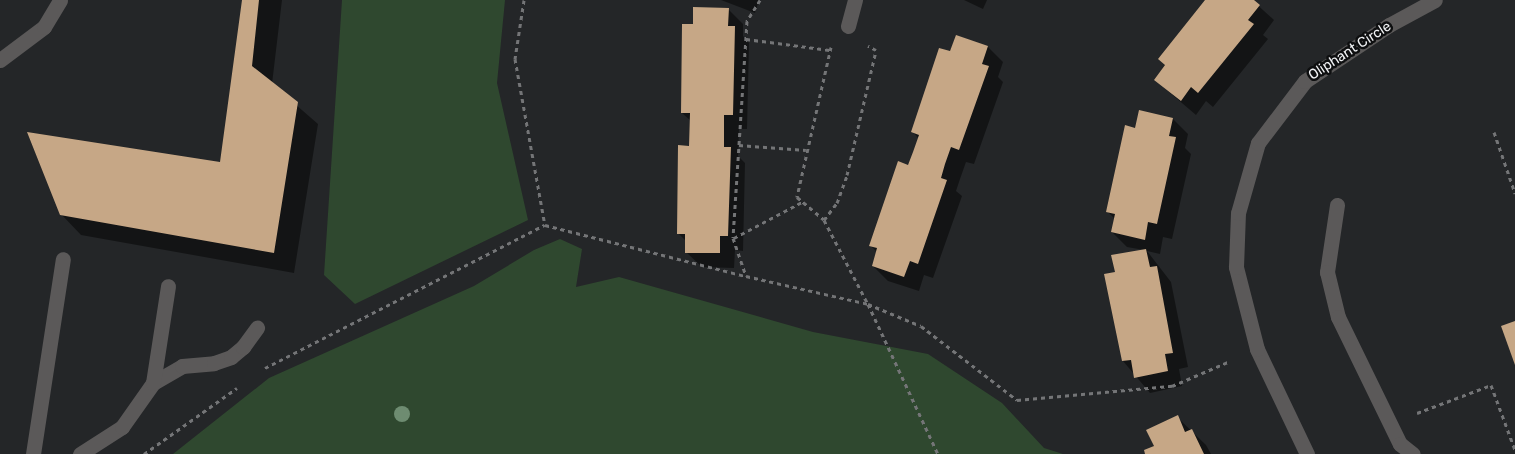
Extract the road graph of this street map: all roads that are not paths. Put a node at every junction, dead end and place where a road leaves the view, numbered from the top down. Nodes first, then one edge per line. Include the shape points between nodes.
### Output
1 (60, 0) edge
2 (855, 0) edge
3 (1436, 0) edge
4 (848, 26) road end
5 (0, 60) edge
6 (1338, 205) dead end
7 (63, 259) dead end
8 (168, 286) dead end
9 (257, 328) dead end
10 (153, 383) junction
11 (33, 454) edge
12 (80, 454) edge
13 (1307, 454) edge
14 (1413, 454) edge

1 - 5 street via 44,27
2 - 4 street
3 - 13 street, Oliphant Circle via 1389,25 1305,81 1258,143 1238,213 1236,266 1257,349
6 - 14 street via 1327,272 1338,317 1400,444
7 - 11 street
8 - 10 street
9 - 10 street via 231,357 214,363 182,366
10 - 12 street via 122,427

